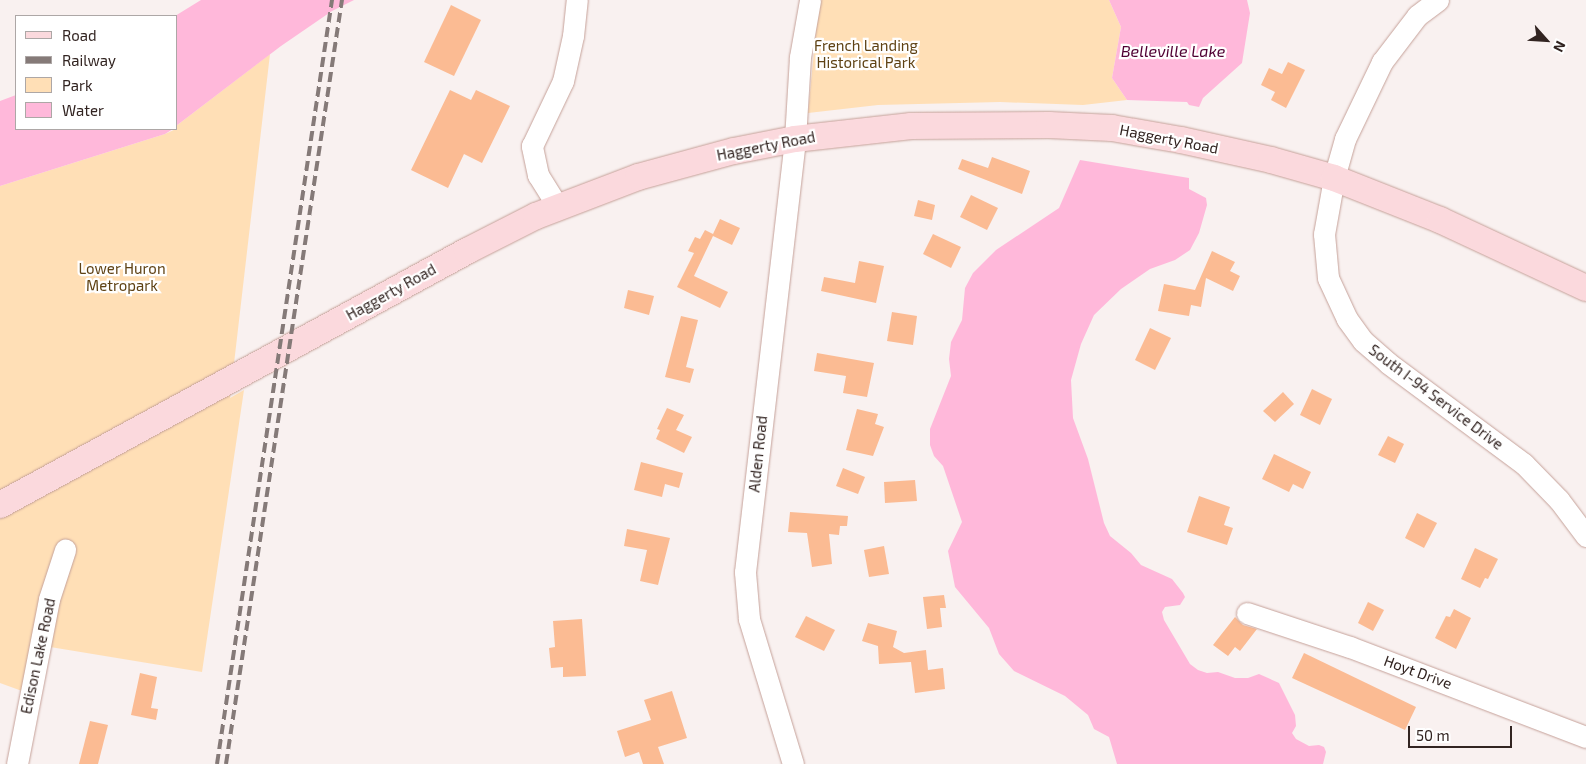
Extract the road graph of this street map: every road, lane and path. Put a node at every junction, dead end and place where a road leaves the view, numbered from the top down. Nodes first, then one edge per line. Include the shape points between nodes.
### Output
1 (577, 0) edge
2 (810, 0) edge
3 (1438, 0) edge
4 (795, 139) junction
5 (1334, 178) junction
6 (558, 207) junction
7 (1586, 288) edge
8 (0, 505) edge
9 (1586, 536) edge
10 (65, 550) dead end
11 (1247, 613) dead end
12 (1586, 737) edge
13 (17, 764) edge
14 (793, 764) edge

1 - 6 street via 563,82 532,146 538,175
2 - 4 street, Alden Road via 800,57
3 - 5 street, South I-94 Service Drive via 1417,16 1382,62 1345,139
4 - 5 main road, Haggerty Road via 863,130 944,125 1112,128 1271,160
4 - 6 main road, Haggerty Road via 638,176
4 - 14 street, Alden Road via 745,572 750,626
5 - 7 main road, Haggerty Road via 1440,220
5 - 9 street, South I-94 Service Drive via 1324,234 1328,278 1347,319 1362,341 1524,464 1559,500
6 - 8 main road, Haggerty Road via 467,251
10 - 13 street, Edison Lake Road via 47,609
11 - 12 street, Hoyt Drive via 1387,661

